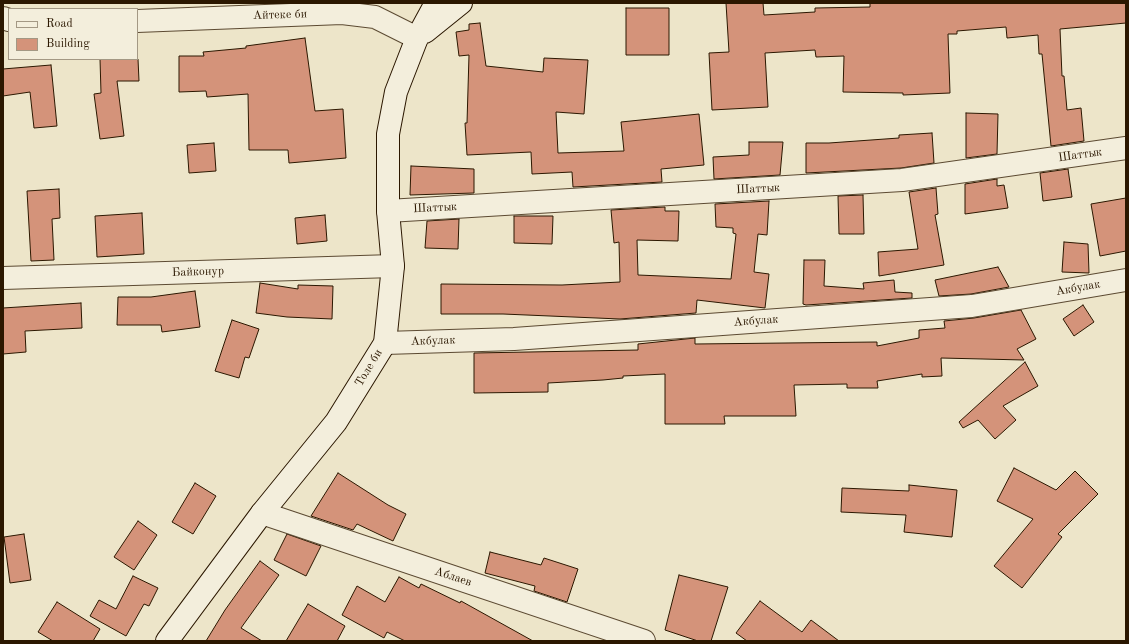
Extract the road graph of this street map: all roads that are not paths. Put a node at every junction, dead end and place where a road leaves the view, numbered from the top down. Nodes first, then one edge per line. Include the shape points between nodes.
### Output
1 (436, 3) edge
2 (461, 3) edge
3 (319, 8) edge
4 (138, 21) edge
5 (418, 38) junction
6 (1126, 148) edge
7 (388, 210) junction
8 (393, 266) junction
9 (3, 278) edge
10 (1126, 280) edge
11 (385, 343) junction
12 (262, 513) junction
13 (167, 641) edge
14 (644, 641) edge

1 - 5 street, Толе би
2 - 5 street, Толе би
3 - 4 street, Айтеке би
3 - 5 street, Айтеке би via 375,16
5 - 7 street, Толе би via 396,92 388,134
6 - 7 street, Шаттык via 902,180
7 - 8 street, Толе би
8 - 9 street, Байконур
8 - 11 street, Толе би
10 - 11 street, Акбулак via 972,306 514,339
11 - 12 street, Толе би via 336,422
12 - 13 street, Толе би
12 - 14 street, Аблаев

